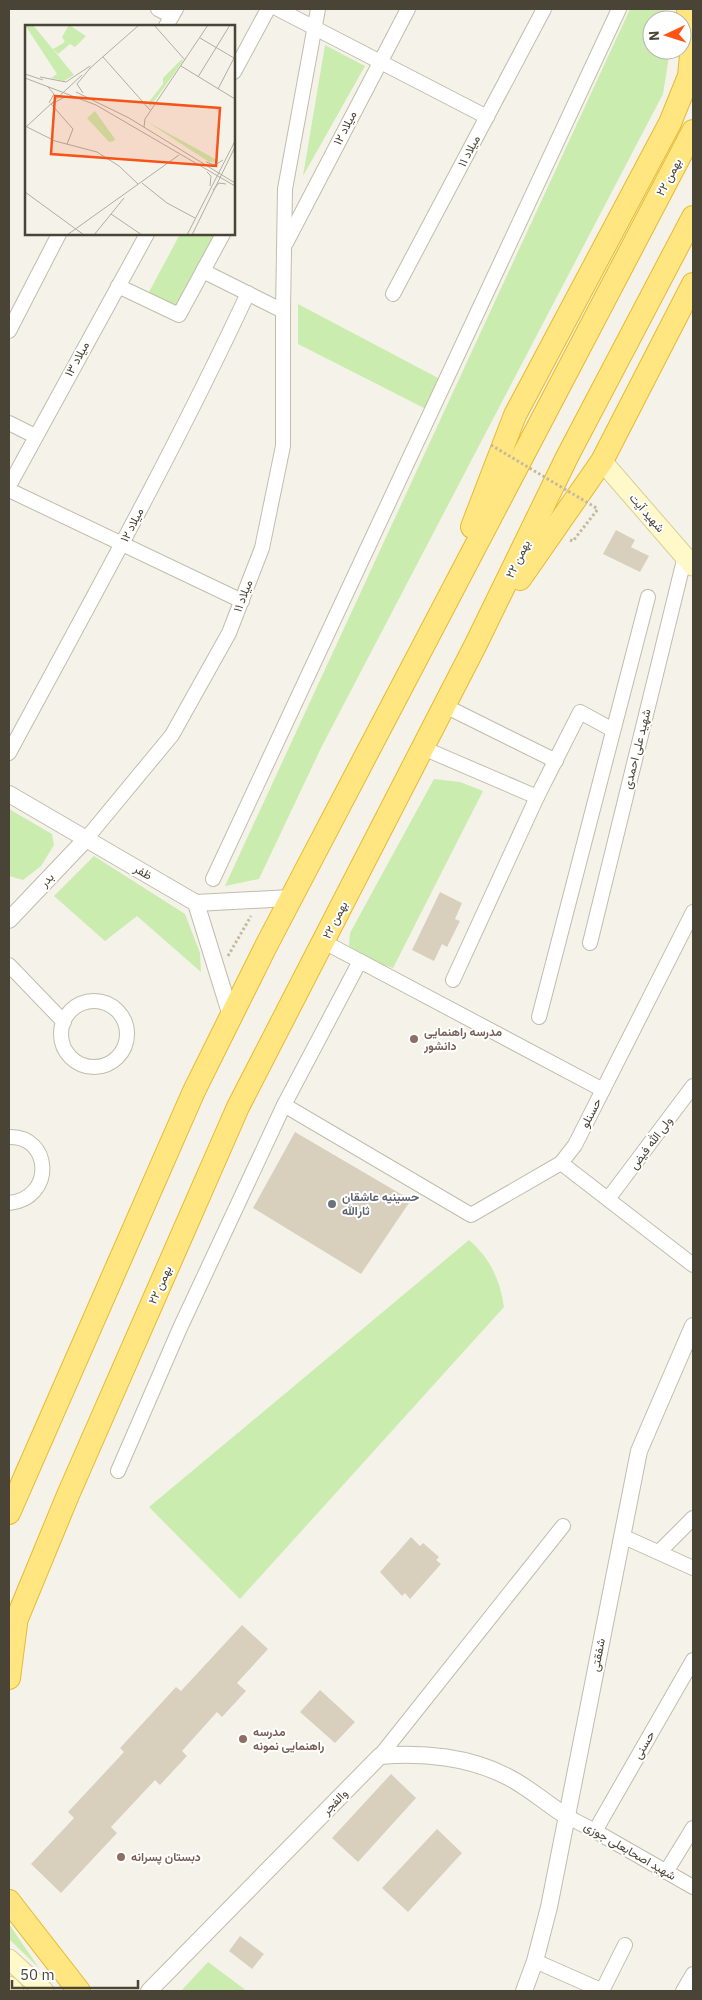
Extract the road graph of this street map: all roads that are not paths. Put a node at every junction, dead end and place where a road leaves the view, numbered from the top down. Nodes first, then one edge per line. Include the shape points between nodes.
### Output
1 (158, 9) edge
2 (268, 9) edge
3 (278, 9) edge
4 (318, 9) edge
5 (408, 9) edge
6 (544, 9) edge
7 (619, 9) edge
8 (688, 9) edge
9 (171, 17) edge
10 (315, 29) junction
11 (379, 62) junction
12 (235, 70) edge
13 (691, 72) edge
14 (487, 117) junction
15 (693, 117) edge
16 (670, 123) junction
17 (693, 131) edge
18 (693, 217) edge
19 (58, 235) edge
20 (146, 235) edge
21 (222, 235) edge
22 (284, 248) junction
23 (203, 271) junction
24 (693, 284) edge
25 (118, 286) junction
26 (248, 293) junction
27 (393, 294) dead end
28 (283, 311) junction
29 (9, 331) edge
30 (9, 423) edge
31 (35, 436) junction
32 (602, 461) junction
33 (9, 488) edge
34 (122, 544) junction
35 (689, 561) edge
36 (648, 597) dead end
37 (242, 601) junction
38 (430, 632) junction
39 (476, 644) junction
40 (445, 706) junction
41 (613, 730) junction
42 (423, 748) junction
43 (9, 752) edge
44 (556, 760) junction
45 (9, 794) edge
46 (537, 798) junction
47 (86, 839) junction
48 (213, 879) dead end
49 (290, 898) junction
50 (196, 903) junction
51 (11, 912) edge
52 (693, 912) edge
53 (324, 942) junction
54 (590, 943) dead end
55 (360, 961) junction
56 (9, 964) edge
57 (452, 980) dead end
58 (231, 1016) junction
59 (539, 1017) dead end
60 (64, 1022) junction
61 (693, 1086) edge
62 (603, 1090) junction
63 (284, 1105) junction
64 (9, 1137) edge
65 (561, 1163) junction
66 (608, 1199) junction
67 (9, 1203) edge
68 (693, 1265) edge
69 (693, 1326) edge
70 (118, 1471) dead end
71 (9, 1513) edge
72 (693, 1518) edge
73 (563, 1526) dead end
74 (622, 1536) junction
75 (659, 1552) junction
76 (693, 1568) edge
77 (13, 1629) edge
78 (693, 1660) edge
79 (9, 1678) edge
80 (380, 1756) junction
81 (566, 1816) junction
82 (693, 1828) edge
83 (595, 1831) junction
84 (666, 1872) junction
85 (693, 1887) edge
86 (9, 1901) edge
87 (625, 1945) dead end
88 (9, 1959) edge
89 (535, 1961) junction
90 (693, 1974) edge
91 (9, 1986) edge
92 (14, 1991) edge
93 (44, 1991) edge
94 (79, 1991) edge
95 (150, 1991) edge
96 (524, 1991) edge
97 (603, 1991) edge
98 (683, 1991) edge

1 - 9 street
2 - 12 street
3 - 10 street
4 - 10 street, میلاد ۱۲
5 - 11 street, میلاد ۱۲
6 - 14 street, میلاد ۱۱
7 - 48 street
8 - 13 highway
10 - 11 street
10 - 22 street, میلاد ۱۲ via 285,189
11 - 14 street
11 - 22 street, میلاد ۱۲
13 - 16 highway
14 - 27 street, میلاد ۱۱
15 - 16 highway
16 - 38 highway via 515,414
17 - 38 highway, ۲۲ بهمن
18 - 39 highway, ۲۲ بهمن via 567,458
19 - 29 street
20 - 25 street, میلاد ۱۳
21 - 23 street
22 - 28 street, میلاد ۱۲
23 - 25 street via 179,315
23 - 26 street
24 - 32 highway
25 - 31 street, میلاد ۱۳
26 - 28 street
26 - 34 street, میلاد ۱۲
28 - 37 street, میلاد ۱۱ via 283,446 262,548
30 - 31 street
31 - 33 street, میلاد ۱۳
32 - 35 main road, شهید آیت
32 - 39 highway
33 - 34 street
34 - 37 street
34 - 43 street, میلاد ۱۲
35 - 54 street, شهید علی احمدی
36 - 41 street
37 - 47 street, میلاد ۱۱ via 229,633 172,735
38 - 49 highway, ۲۲ بهمن
39 - 40 highway, ۲۲ بهمن
40 - 42 highway, ۲۲ بهمن
40 - 44 street
41 - 44 street via 580,712
41 - 59 street
42 - 46 street
42 - 53 highway, ۲۲ بهمن
44 - 46 street
45 - 47 street, ظفر
46 - 57 street
47 - 50 street, ظفر
47 - 51 street, بدر
49 - 50 street
49 - 58 highway, ۲۲ بهمن
50 - 58 street
52 - 62 street, حسنلو
53 - 55 street
53 - 77 highway, ۲۲ بهمن via 238,1107 68,1495
55 - 62 street
55 - 63 street
56 - 60 street
58 - 71 highway, ۲۲ بهمن via 194,1091
60 - 60 street via 64,1047 82,1065 93,1068 114,1061 127,1042 128,1030 124,1019 108,1004 86,1002 77,1006
61 - 66 street, ولی الله فیض
62 - 65 street, حسنلو via 575,1145
63 - 65 street via 471,1215
63 - 70 street via 180,1328
64 - 67 street via 24,1140 34,1147 43,1167 37,1189 19,1202
65 - 66 street
66 - 68 street
69 - 74 street, شفقتی via 639,1451
72 - 75 street
73 - 80 street
74 - 75 street
74 - 81 street, شفقتی
75 - 76 street
77 - 79 highway, ۲۲ بهمن
78 - 83 street, حسنی
80 - 81 street via 399,1754 465,1760 509,1777
80 - 95 street, والفجر
81 - 83 street, شهید اصحابعلی جوزی
81 - 89 street, شفقتی
82 - 84 street
83 - 84 street, شهید اصحابعلی جوزی
84 - 85 street, شهید اصحابعلی جوزی
86 - 94 highway
87 - 97 street
88 - 93 main road
89 - 96 street, شفقتی
89 - 97 street
90 - 98 street
91 - 92 main road

